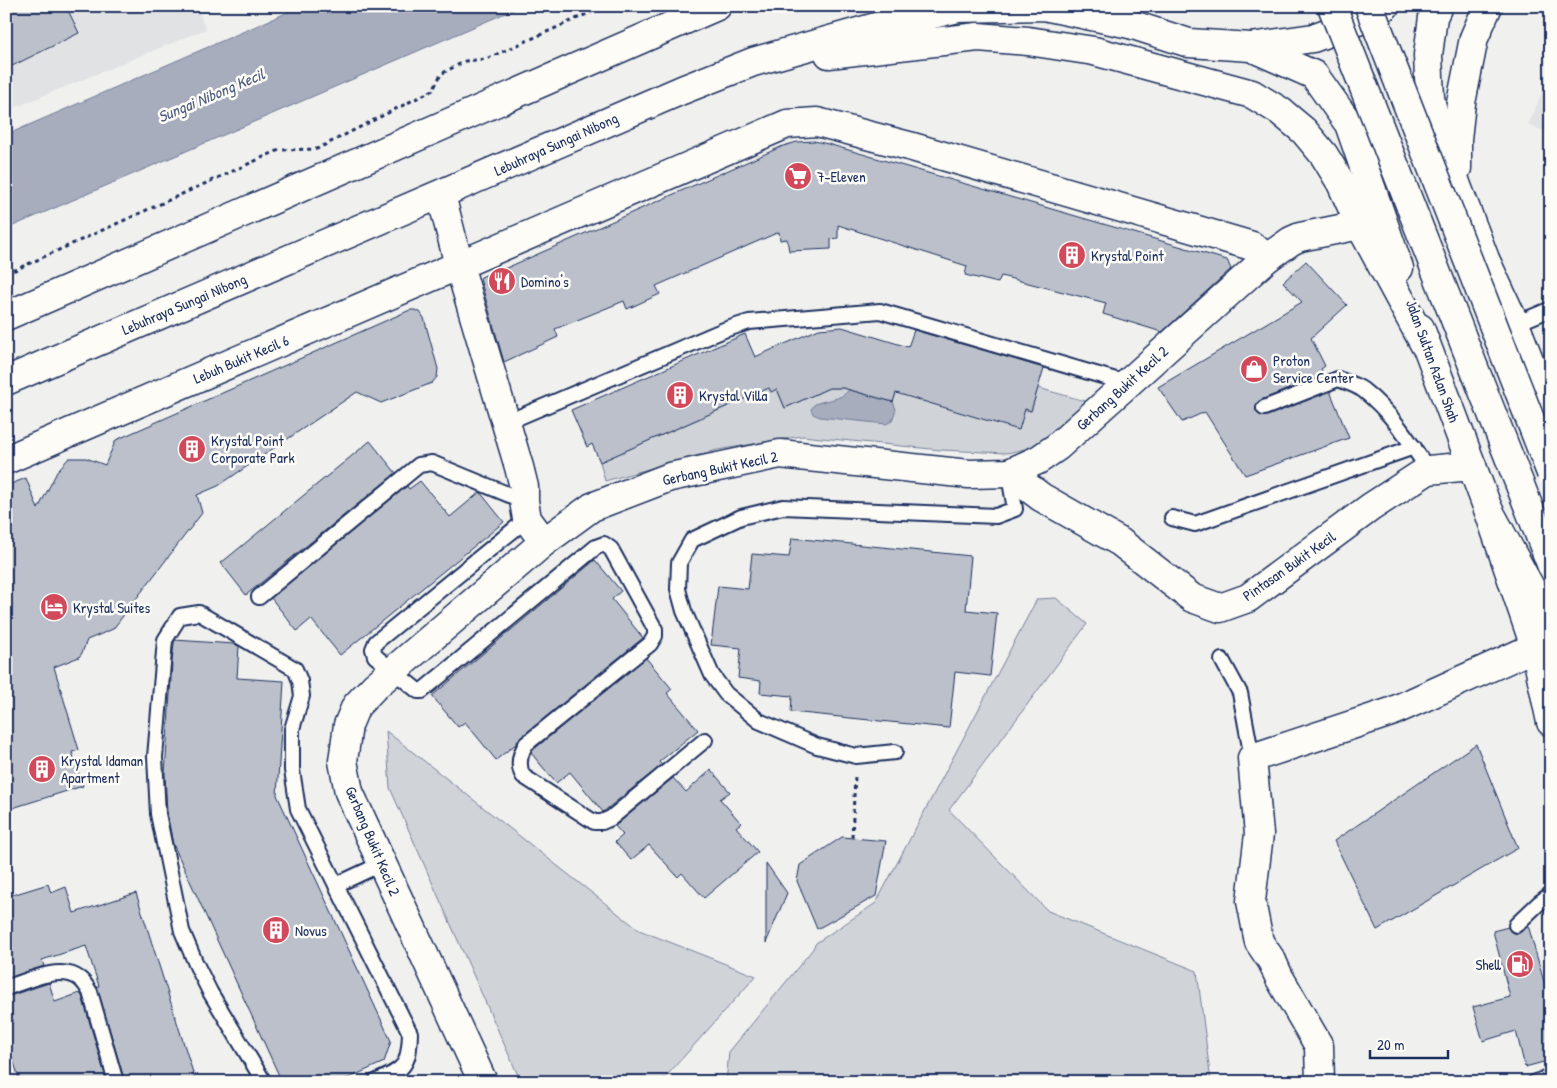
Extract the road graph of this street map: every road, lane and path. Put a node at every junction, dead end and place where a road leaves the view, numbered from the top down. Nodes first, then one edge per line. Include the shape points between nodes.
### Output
1 (605, 6) edge
2 (717, 6) edge
3 (1100, 6) edge
4 (1332, 6) edge
5 (1369, 6) edge
6 (1385, 6) edge
7 (1438, 6) edge
8 (1488, 6) edge
9 (1130, 24) junction
10 (1251, 48) junction
11 (753, 62) junction
12 (1457, 186) junction
13 (441, 194) junction
14 (1360, 225) junction
15 (1267, 258) junction
16 (468, 262) junction
17 (6, 274) edge
18 (1551, 309) edge
19 (6, 316) edge
20 (1515, 324) junction
21 (1426, 345) junction
22 (6, 380) edge
23 (1126, 384) junction
24 (1264, 408) dead end
25 (1551, 416) edge
26 (505, 422) junction
27 (1414, 447) junction
28 (6, 460) edge
29 (1472, 466) junction
30 (1428, 470) junction
31 (1009, 473) junction
32 (1551, 473) edge
33 (526, 510) junction
34 (1172, 518) dead end
35 (544, 542) junction
36 (1551, 564) edge
37 (259, 598) dead end
38 (1543, 644) edge
39 (1222, 660) dead end
40 (394, 671) junction
41 (1551, 722) edge
42 (705, 740) dead end
43 (895, 752) dead end
44 (856, 756) junction
45 (1252, 758) junction
46 (852, 837) dead end
47 (381, 864) junction
48 (336, 885) junction
49 (1551, 894) edge
50 (1516, 925) dead end
51 (6, 988) edge
52 (1551, 1077) edge
53 (116, 1082) edge
54 (264, 1082) edge
55 (375, 1082) edge
56 (483, 1082) edge
57 (1320, 1082) edge
58 (1535, 1082) edge

1 - 17 path via 486,59 465,61 441,74 433,90 317,149 279,150
2 - 19 main road
3 - 9 main road
4 - 36 main road, bridge
5 - 32 main road, bridge
6 - 10 main road via 1371,16 1313,38
7 - 12 main road via 1433,17 1428,55 1430,98
8 - 12 main road via 1474,38 1461,103
9 - 10 main road via 1189,43
9 - 11 main road, Lebuhraya Sungai Nibong via 1044,6 958,8 876,27
10 - 21 main road, Jalan Sultan Azlan Shah via 1314,75 1350,124
11 - 13 main road, Lebuhraya Sungai Nibong
11 - 14 main road via 978,37 1060,45 1140,62 1252,94 1280,111 1304,131 1324,155
12 - 20 main road
13 - 16 main road
13 - 22 main road, Lebuhraya Sungai Nibong
14 - 15 main road, Gerbang Bukit Kecil 2 via 1300,237
14 - 21 main road
15 - 16 main road, Lebuh Bukit Kecil 6 via 1252,246 817,122 787,124
15 - 23 main road, Gerbang Bukit Kecil 2
16 - 26 main road
16 - 28 main road, Lebuh Bukit Kecil 6
18 - 20 lane
20 - 25 main road
21 - 29 main road, Jalan Sultan Azlan Shah
23 - 26 lane via 880,311 749,322
23 - 31 main road, Gerbang Bukit Kecil 2 via 1057,447
24 - 27 lane via 1338,379 1362,389 1380,405
26 - 33 main road via 524,487
27 - 30 lane
27 - 34 lane via 1195,524
29 - 30 main road, Pintasan Bukit Kecil
29 - 38 main road, Jalan Sultan Azlan Shah via 1488,509 1536,598
30 - 31 main road, Pintasan Bukit Kecil via 1370,507 1248,598 1220,608 1192,598 1120,542 1041,497
31 - 35 main road, Gerbang Bukit Kecil 2 via 969,474 780,454 670,477 592,507
31 - 44 lane via 1015,509 996,516 783,507 741,517 692,540 679,563 678,590 684,611 712,675 726,694 759,721 817,746
33 - 35 main road
33 - 37 lane via 432,463 419,465
33 - 40 lane via 376,642 375,656
35 - 40 main road, Gerbang Bukit Kecil 2
38 - 41 main road
38 - 45 main road via 1391,712
39 - 45 lane via 1240,693
40 - 42 lane via 422,691 596,547 604,544 611,549 655,629 655,636 650,644 526,744 521,752 519,769 523,776 594,822 602,822
40 - 47 main road, Gerbang Bukit Kecil 2 via 356,706 348,725 343,761 349,792
43 - 44 lane
44 - 46 path
45 - 57 main road via 1259,834 1251,901 1259,942 1319,1046
47 - 48 lane
47 - 56 main road, Gerbang Bukit Kecil 2
48 - 54 lane via 298,809 292,770 292,729 302,696 295,669 198,613 180,616 166,640 155,757 158,814 182,931 210,992
48 - 55 lane via 410,1033 404,1066
49 - 50 lane
51 - 53 lane via 61,972 73,974 81,980 90,992
52 - 58 lane

